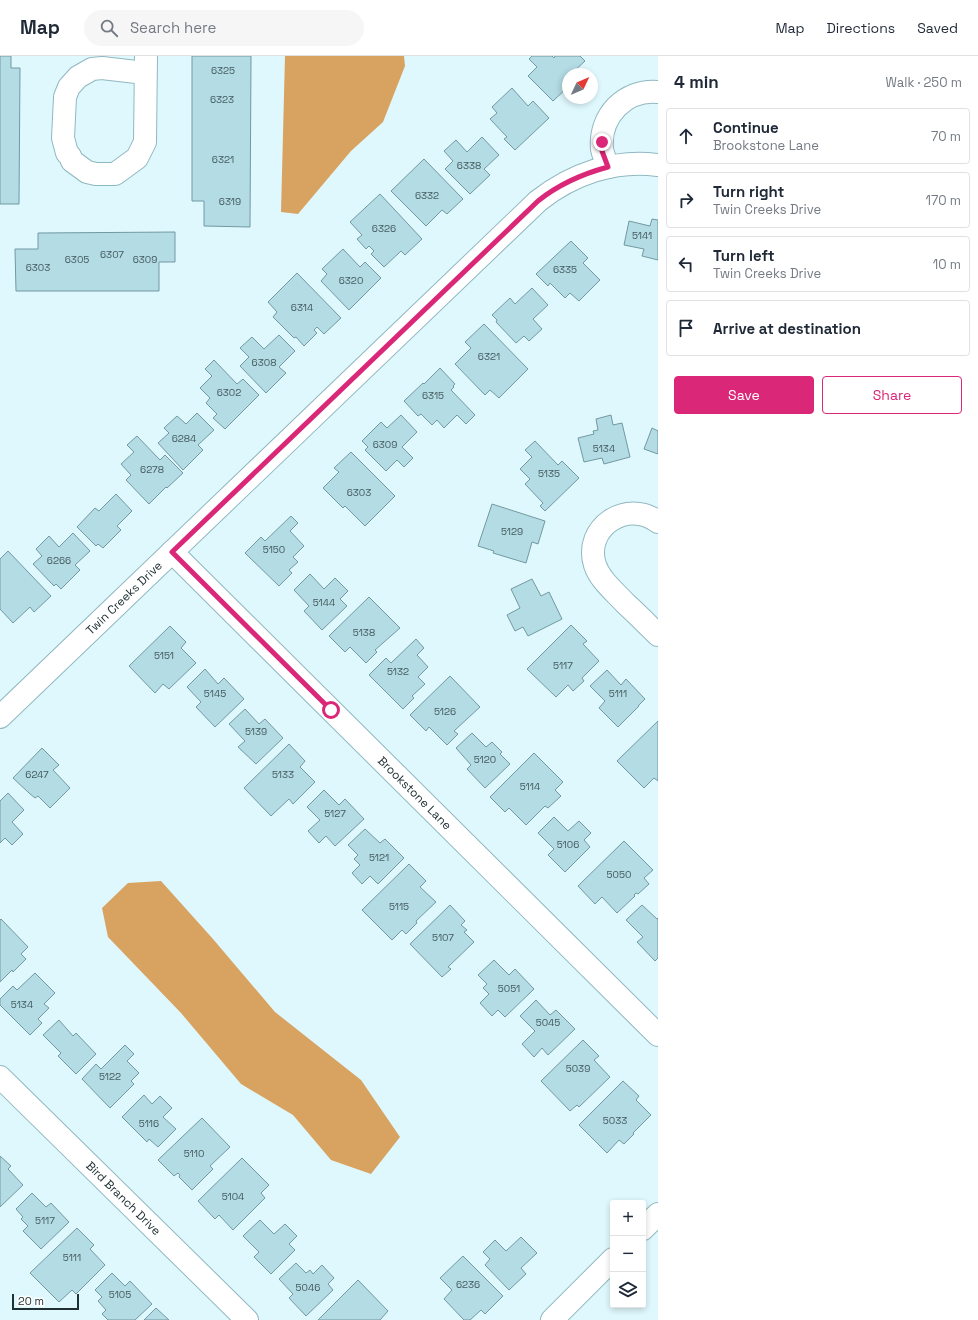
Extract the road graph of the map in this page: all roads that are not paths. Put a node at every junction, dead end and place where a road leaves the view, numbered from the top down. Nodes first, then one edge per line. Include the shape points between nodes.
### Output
1 (145, 65) edge
2 (653, 92) edge
3 (655, 165) edge
4 (608, 167) junction
5 (658, 522) edge
6 (172, 552) junction
7 (658, 635) edge
8 (0, 717) edge
9 (658, 1035) edge
10 (0, 1077) edge
11 (658, 1214) edge
12 (646, 1226) edge
13 (610, 1262) edge
14 (247, 1320) edge
15 (552, 1320) edge

1 - 1 street via 145,142 137,158 115,174 87,172 72,161 62,138 64,96 75,80 92,69
2 - 4 street via 632,96 621,102 610,115 604,128 602,142 602,151
3 - 4 street, Twin Creeks Drive
4 - 6 street, Twin Creeks Drive via 586,173 547,193
5 - 7 street via 645,514 634,513 614,518 604,525 598,534 593,553 594,564 605,582
6 - 8 street, Twin Creeks Drive
6 - 9 street, Brookstone Lane
10 - 14 street, Bird Branch Drive
11 - 12 street
13 - 15 street

